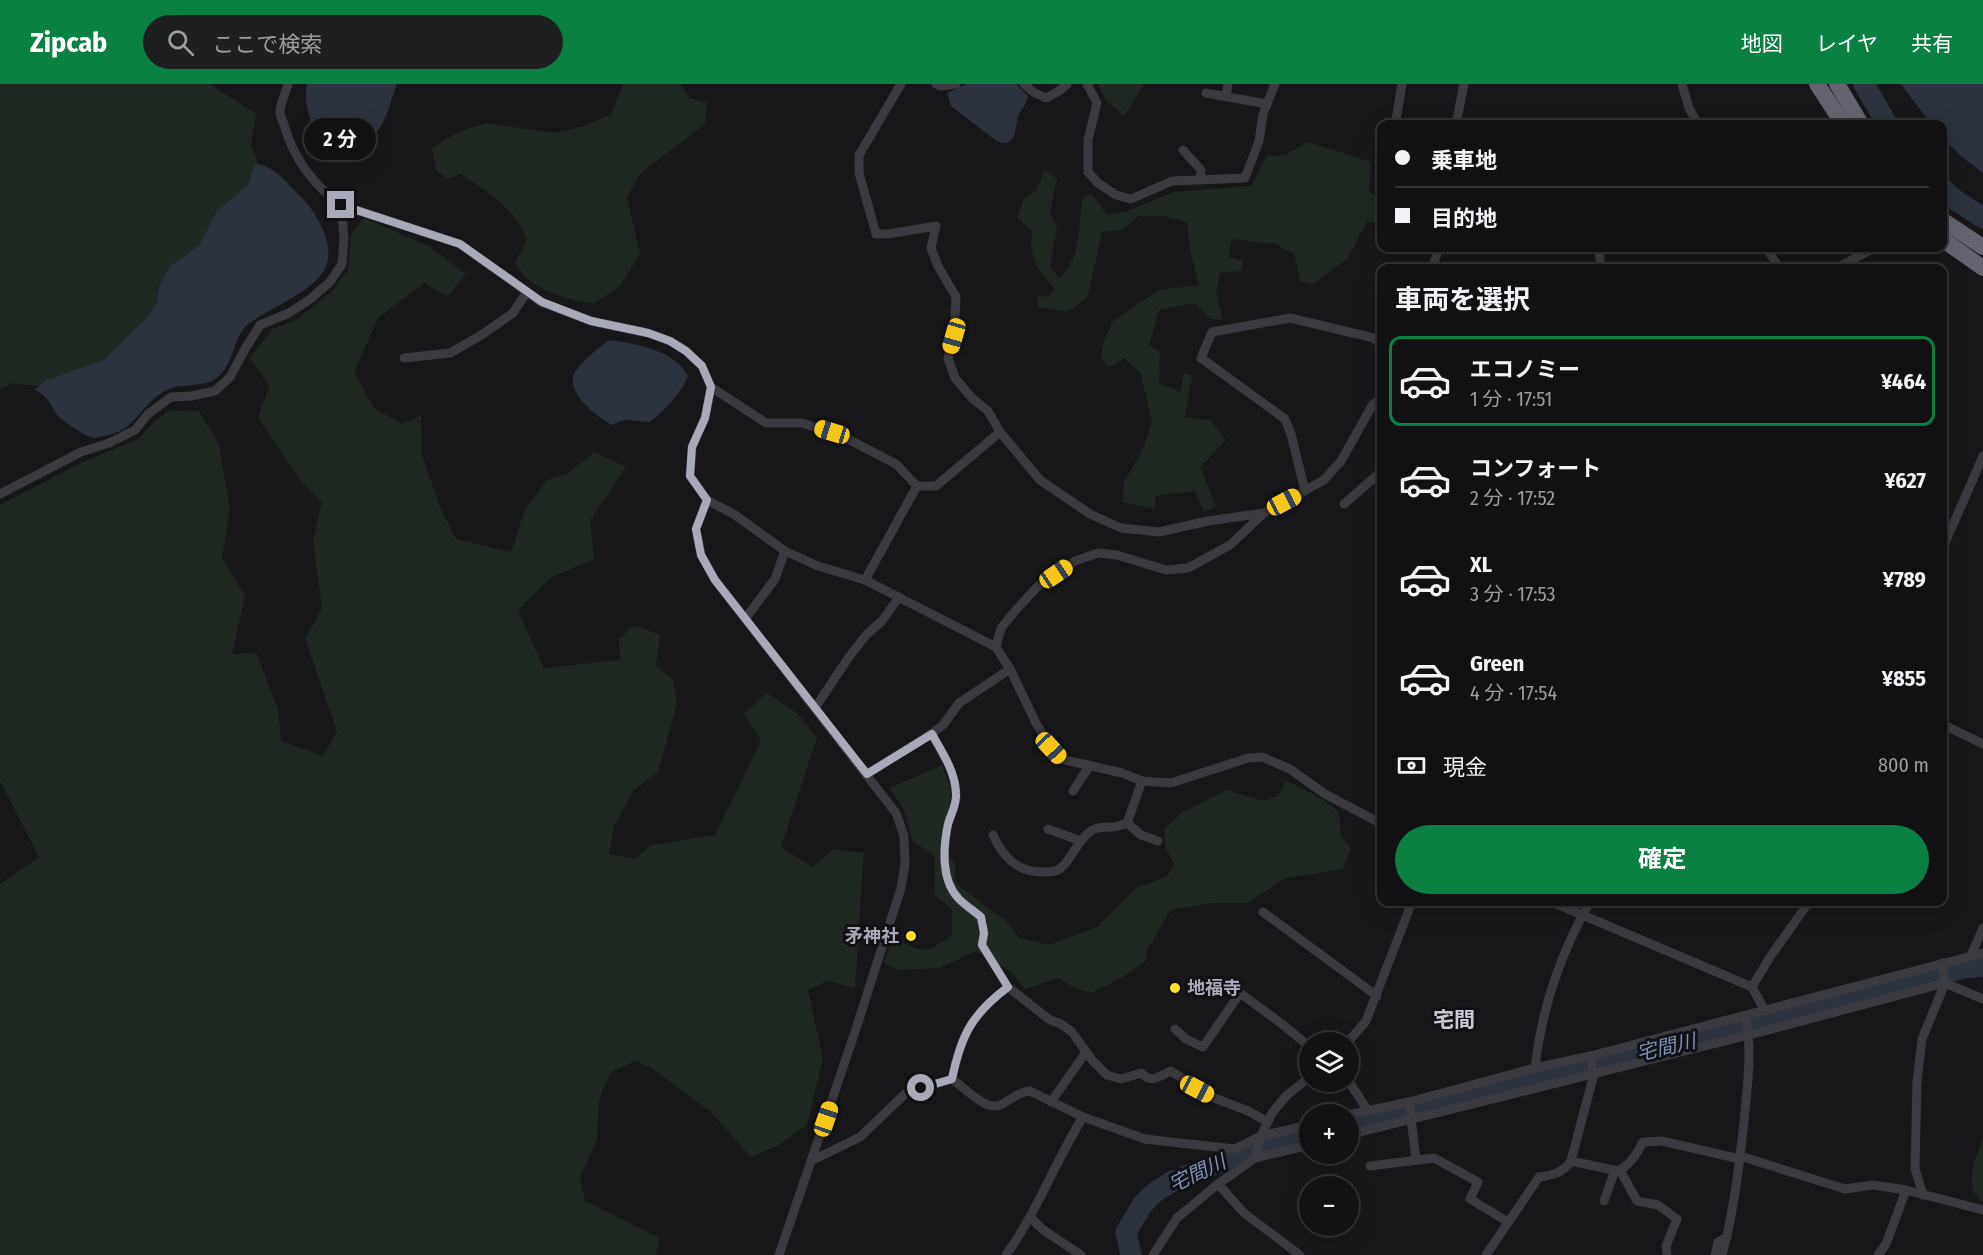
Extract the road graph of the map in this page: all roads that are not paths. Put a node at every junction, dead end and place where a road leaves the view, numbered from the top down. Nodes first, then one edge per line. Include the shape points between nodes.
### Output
1 (288, 84) edge
2 (901, 84) edge
3 (936, 84) edge
4 (956, 84) edge
5 (1024, 84) edge
6 (1067, 84) edge
7 (1087, 84) edge
8 (1228, 84) edge
9 (1275, 84) edge
10 (1402, 84) edge
11 (1464, 84) edge
12 (1682, 84) edge
13 (1817, 84) edge
14 (1837, 84) edge
15 (1206, 93) dead end
16 (1226, 96) junction
17 (1267, 104) junction
18 (1396, 120) edge
19 (1457, 120) edge
20 (1696, 120) edge
21 (1840, 120) edge
22 (1859, 120) edge
23 (1183, 150) dead end
24 (1200, 180) junction
25 (341, 205) junction
26 (1947, 223) edge
27 (1947, 243) edge
28 (1983, 247) edge
29 (1867, 252) edge
30 (1844, 264) edge
31 (1983, 268) edge
32 (527, 292) junction
33 (1377, 341) edge
34 (404, 358) dead end
35 (711, 387) junction
36 (1377, 402) edge
37 (1000, 432) junction
38 (1983, 456) edge
39 (1377, 475) edge
40 (917, 486) junction
41 (1305, 491) junction
42 (0, 494) edge
43 (707, 500) junction
44 (1344, 504) dead end
45 (1264, 513) junction
46 (1947, 539) edge
47 (785, 551) junction
48 (865, 580) junction
49 (899, 597) junction
50 (745, 619) junction
51 (996, 647) junction
52 (1010, 669) junction
53 (815, 708) junction
54 (1947, 726) edge
55 (932, 734) junction
56 (1983, 744) edge
57 (1090, 765) junction
58 (867, 774) junction
59 (1142, 780) junction
60 (1073, 791) dead end
61 (1377, 821) edge
62 (1127, 823) junction
63 (1048, 829) dead end
64 (993, 835) dead end
65 (1158, 840) dead end
66 (1081, 841) junction
67 (1411, 906) edge
68 (1561, 906) edge
69 (1588, 906) edge
70 (1806, 906) edge
71 (1263, 912) dead end
72 (1582, 915) junction
73 (1983, 928) edge
74 (1983, 953) edge
75 (1971, 955) junction
76 (1943, 966) junction
77 (1945, 981) junction
78 (1008, 987) junction
79 (1752, 987) junction
80 (1377, 996) junction
81 (1983, 999) edge
82 (1764, 1011) junction
83 (1746, 1020) junction
84 (1175, 1029) dead end
85 (1357, 1032) edge
86 (1749, 1034) junction
87 (1299, 1039) edge
88 (1086, 1052) junction
89 (1592, 1066) junction
90 (1535, 1068) junction
91 (952, 1079) junction
92 (1299, 1086) edge
93 (1356, 1092) edge
94 (1051, 1102) junction
95 (1368, 1111) junction
96 (1411, 1112) junction
97 (1359, 1113) edge
98 (1083, 1118) junction
99 (1268, 1122) junction
100 (1299, 1127) edge
101 (1359, 1132) edge
102 (1261, 1136) junction
103 (1299, 1148) edge
104 (1740, 1157) junction
105 (1255, 1158) junction
106 (1416, 1159) junction
107 (811, 1161) junction
108 (1571, 1161) junction
109 (1370, 1166) dead end
110 (1618, 1170) junction
111 (1218, 1184) junction
112 (1906, 1190) junction
113 (1923, 1195) junction
114 (1604, 1201) dead end
115 (1983, 1210) edge
116 (1031, 1218) junction
117 (1508, 1222) junction
118 (1727, 1238) junction
119 (779, 1255) edge
120 (1006, 1255) edge
121 (1081, 1255) edge
122 (1153, 1255) edge
123 (1300, 1255) edge
124 (1486, 1255) edge
125 (1667, 1255) edge
126 (1715, 1255) edge
127 (1722, 1255) edge
128 (1878, 1255) edge

1 - 25 street via 280,112 292,147 312,180
2 - 37 street via 859,155 863,191 876,234 936,226 931,248 956,297 954,336 948,358 955,378 988,411
3 - 4 street
5 - 6 street via 1046,98
7 - 24 street via 1097,103 1088,140 1088,172 1098,183 1131,199 1172,181
8 - 16 street
9 - 17 street
10 - 18 street
11 - 19 street
12 - 20 street
13 - 21 highway
14 - 22 highway
15 - 16 street
16 - 17 street
17 - 24 street via 1245,178
23 - 24 street via 1201,170
25 - 32 street via 460,244
25 - 42 street via 342,264 330,282 289,314 260,325 230,377 215,391 171,398 148,414 135,430 81,452
26 - 28 highway
27 - 31 highway
29 - 30 street
32 - 34 street via 513,313 450,353
32 - 35 street via 591,321 670,341 702,366
33 - 41 street via 1290,318 1212,332 1201,358 1285,419
35 - 40 street via 766,423 802,423 842,436 897,464
35 - 43 street via 705,418 692,447 690,476
36 - 41 street via 1341,461 1324,480
37 - 40 street via 936,486
37 - 45 street via 1040,480 1090,514 1121,528 1159,532
38 - 46 street
39 - 44 street
40 - 48 street
41 - 45 street
43 - 47 street
43 - 50 street via 696,529 701,555
45 - 51 street via 1230,545 1188,568 1166,570 1098,553 1075,561 1037,587 1001,628
47 - 48 street
47 - 50 street via 775,579
48 - 49 street
49 - 51 street
49 - 53 street via 849,657
50 - 53 street
51 - 52 street
52 - 55 street via 959,703
52 - 57 street via 1051,748 1061,759
53 - 58 street
54 - 56 street
55 - 58 street
55 - 78 street via 947,760 956,791 946,834 947,877 958,898 981,917 982,945
57 - 59 street
57 - 60 street
58 - 107 street via 896,813 904,836 905,864 855,1035
59 - 61 street via 1171,783 1262,757 1290,769 1325,795
59 - 62 street
62 - 65 street via 1141,835
62 - 66 street via 1090,831
63 - 66 street
64 - 66 street via 1008,859 1035,872 1056,871 1064,866
67 - 80 street
68 - 72 street
69 - 72 street
70 - 79 street
71 - 80 street
72 - 79 street
72 - 90 street via 1550,997 1537,1044
73 - 75 street
74 - 75 street
75 - 76 street
76 - 77 street
76 - 82 street
77 - 81 street
77 - 86 street
77 - 113 street via 1922,1039 1917,1082 1916,1169
78 - 88 street via 1050,1020 1067,1028
78 - 91 street via 973,1020 958,1049
79 - 82 street
80 - 85 street via 1366,1022
82 - 83 street
83 - 86 street
83 - 89 street
84 - 87 street via 1203,1047 1240,993
86 - 89 street
86 - 104 street
88 - 94 street
88 - 99 street via 1113,1078 1141,1073 1155,1080 1171,1071 1212,1097
89 - 90 street
89 - 96 street
89 - 108 street
90 - 96 street
91 - 94 street via 988,1105 999,1106 1030,1090
91 - 107 street via 906,1093 860,1137
92 - 99 street via 1287,1095
93 - 95 street
94 - 98 street
95 - 96 street
95 - 97 street
96 - 101 street
96 - 106 street
98 - 102 street via 1145,1139 1235,1149
98 - 116 street
99 - 102 street
100 - 102 street
102 - 105 street
103 - 105 street
104 - 110 street via 1662,1141 1643,1142 1628,1165
104 - 112 street via 1845,1189 1873,1185
104 - 118 street
105 - 111 street
106 - 109 street
106 - 117 street via 1434,1158 1478,1182 1470,1199
107 - 119 street
108 - 110 street
108 - 117 street via 1556,1175 1539,1177
110 - 114 street
110 - 125 street via 1637,1201 1658,1205 1677,1219 1666,1246
111 - 122 street via 1177,1218
111 - 123 street via 1244,1213
112 - 113 street
112 - 128 street
113 - 115 street
116 - 120 street
116 - 121 street
117 - 124 street
118 - 126 street via 1718,1242
118 - 127 street

